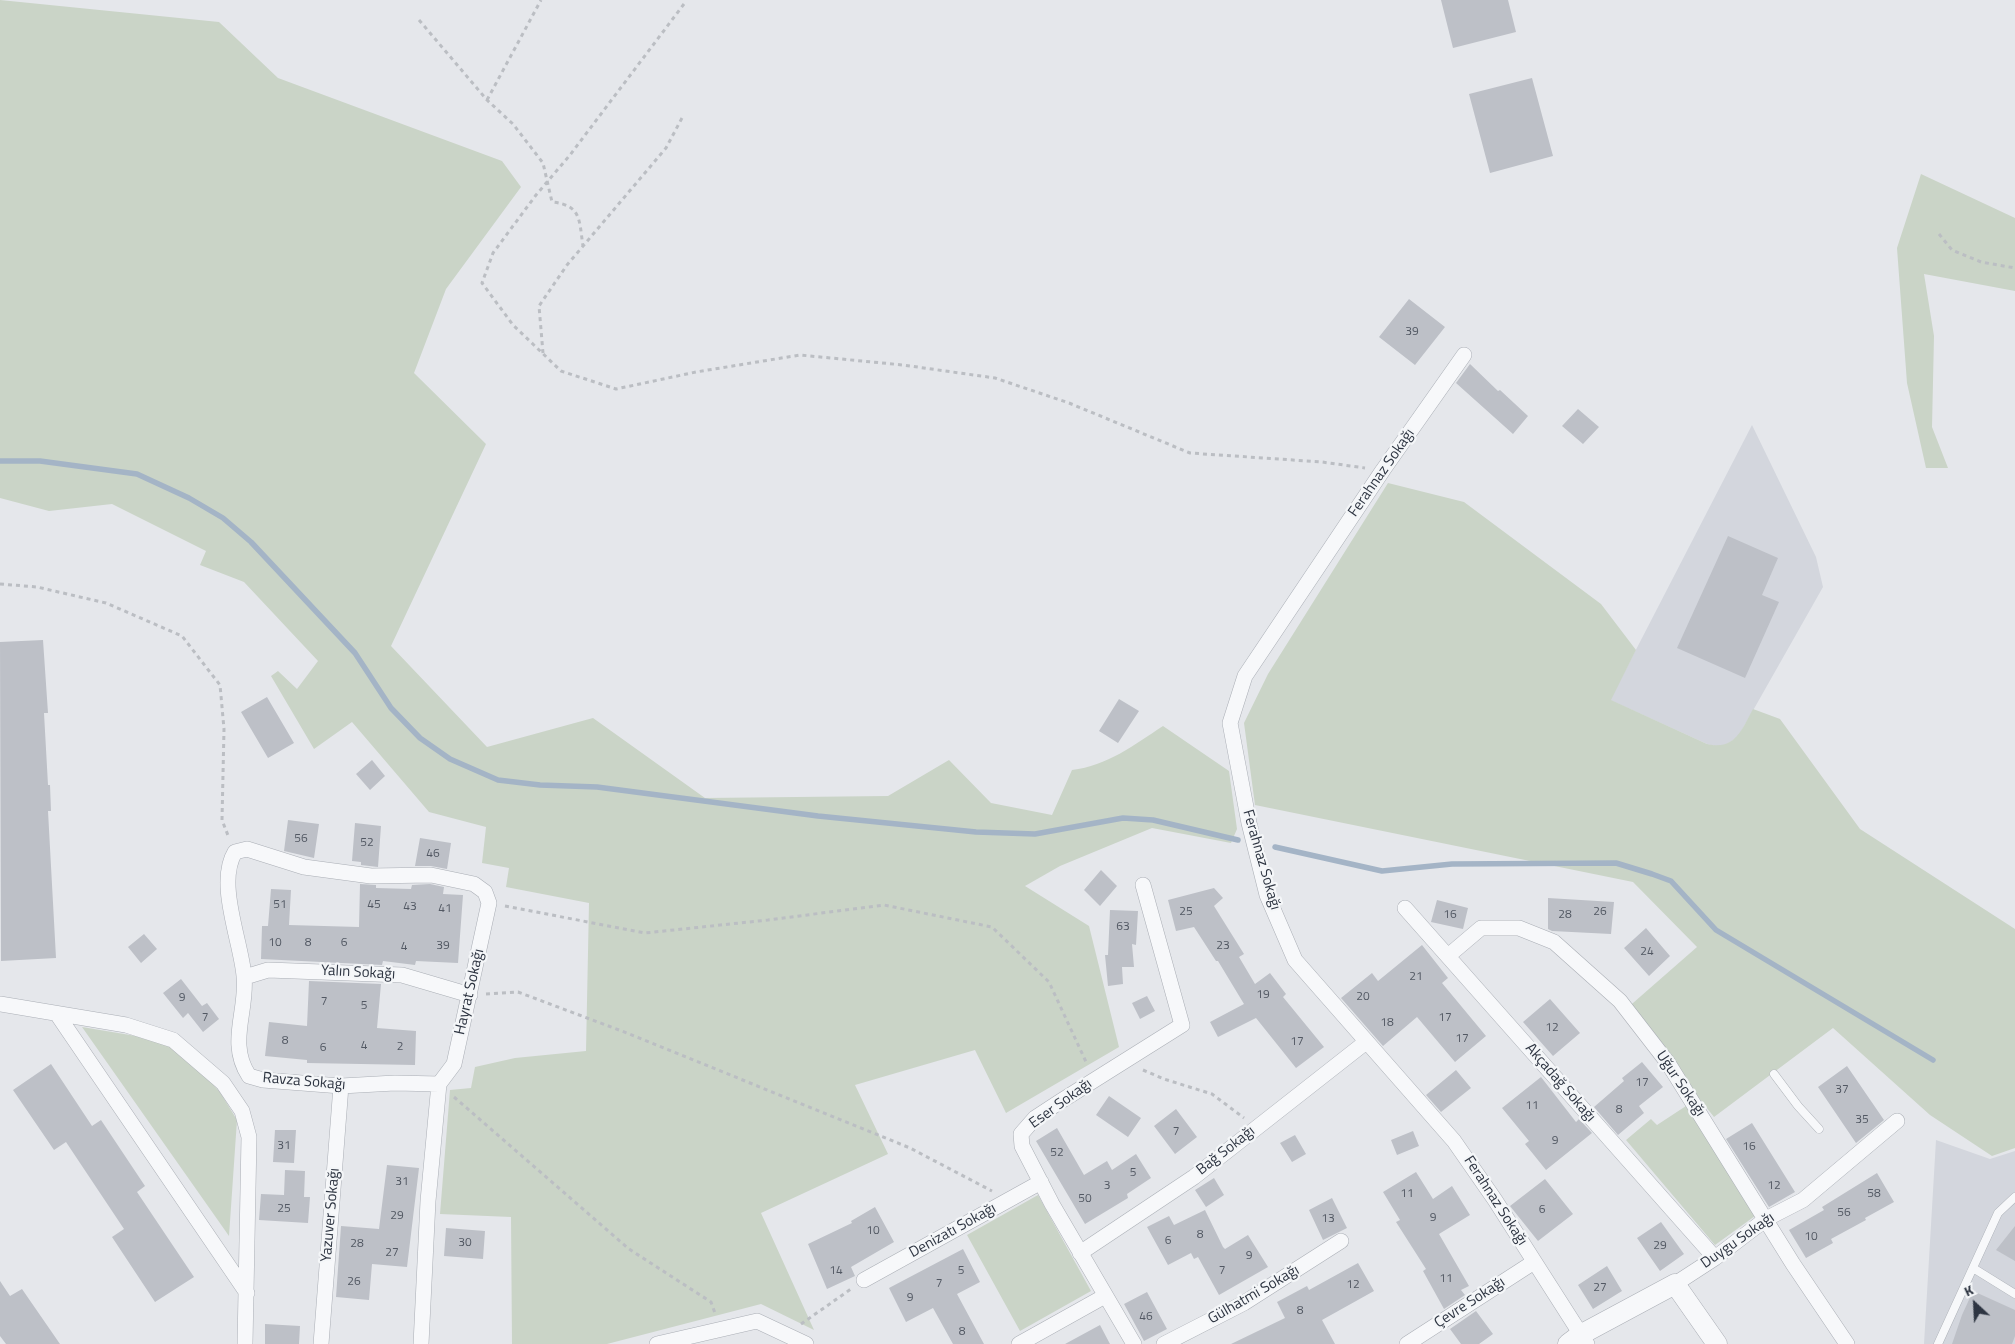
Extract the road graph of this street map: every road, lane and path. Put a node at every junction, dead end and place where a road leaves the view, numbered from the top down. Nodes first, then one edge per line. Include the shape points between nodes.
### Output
1 (541, 0) edge
2 (684, 4) dead end
3 (419, 20) dead end
4 (487, 100) junction
5 (682, 118) dead end
6 (547, 182) junction
7 (1939, 234) dead end
8 (583, 246) junction
9 (2015, 268) edge
10 (543, 354) junction
11 (1464, 355) dead end
12 (1382, 470) junction
13 (0, 584) edge
14 (235, 852) junction
15 (1143, 885) dead end
16 (490, 903) junction
17 (1405, 908) dead end
18 (1448, 956) junction
19 (244, 977) junction
20 (470, 995) junction
21 (0, 1004) edge
22 (58, 1014) junction
23 (1366, 1042) junction
24 (1124, 1061) junction
25 (1774, 1074) dead end
26 (1094, 1080) junction
27 (439, 1084) junction
28 (341, 1086) junction
29 (1897, 1121) dead end
30 (1256, 1128) junction
31 (1819, 1129) dead end
32 (1041, 1182) junction
33 (2015, 1197) edge
34 (1009, 1200) junction
35 (1766, 1219) junction
36 (1341, 1241) dead end
37 (1080, 1252) junction
38 (1714, 1258) junction
39 (1534, 1262) junction
40 (1973, 1268) junction
41 (864, 1280) joint
42 (1675, 1284) junction
43 (247, 1293) junction
44 (2015, 1294) edge
45 (1106, 1296) junction
46 (794, 1328) dead end
47 (720, 1329) junction
48 (1578, 1341) edge
49 (245, 1344) edge
50 (321, 1344) edge
51 (421, 1344) edge
52 (658, 1344) edge
53 (806, 1344) edge
54 (1019, 1344) edge
55 (1134, 1344) edge
56 (1164, 1344) edge
57 (1407, 1344) edge
58 (1717, 1344) edge
59 (1847, 1344) edge
60 (1938, 1344) edge

1 - 4 path
2 - 6 path
3 - 4 path
4 - 6 path via 513,124 543,163
5 - 8 path via 666,148
6 - 8 path via 552,202 566,203 578,215
6 - 10 path via 493,253 482,283 513,325
7 - 9 path via 1952,250 1981,262
8 - 10 path via 538,306
10 - 12 path via 561,371 616,389 800,355 912,366 995,378 1069,403 1190,453 1322,462
11 - 12 street, Ferahnaz Sokağı
12 - 23 street, Ferahnaz Sokağı via 1244,676 1230,723 1267,895 1295,960
13 - 14 path via 37,586 106,603 182,636 220,685 224,730 222,820
14 - 16 street via 247,849 304,867 371,876 431,875 474,884 485,892
14 - 19 street, Ravza Sokağı via 230,861 228,886
15 - 24 street, Eser Sokağı via 1182,1025
16 - 20 street, Hayrat Sokağı
16 - 26 path via 645,933 884,905 992,927 1050,982
17 - 18 street, Akçadağ Sokağı
18 - 35 street, Uğur Sokağı via 1481,928 1519,928 1554,942 1620,1001 1668,1063
18 - 38 street, Akçadağ Sokağı
19 - 20 street, Yalın Sokağı via 268,970 402,975
19 - 28 street, Ravza Sokağı via 238,1038 242,1066 249,1076
20 - 27 street, Hayrat Sokağı via 454,1064
20 - 34 path via 518,992 627,1033 910,1148
21 - 22 street
22 - 43 street
22 - 43 street via 126,1024 173,1040 223,1083 242,1111 250,1137
23 - 30 street, Bağ Sokağı
23 - 39 street, Ferahnaz Sokağı via 1454,1141
24 - 26 street, Eser Sokağı
24 - 30 path via 1164,1079 1212,1094
25 - 31 lane
26 - 32 street, Eser Sokağı via 1035,1118 1021,1134 1022,1146
27 - 28 street, Ravza Sokağı
27 - 47 path via 629,1249 711,1302
27 - 51 street via 428,1201
28 - 50 street, Yazuver Sokağı
29 - 35 street, Duygu Sokağı via 1803,1200
30 - 37 street, Bağ Sokağı via 1194,1177
32 - 34 street, Denizatı Sokağı
32 - 37 street, Eser Sokağı
33 - 40 lane via 1998,1213
34 - 41 street, Denizatı Sokağı
35 - 38 street, Duygu Sokağı
35 - 59 street, Uğur Sokağı
36 - 56 street, Gülhatmi Sokağı via 1244,1303
37 - 45 street, Eser Sokağı
38 - 42 street, Duygu Sokağı
39 - 48 street, Ferahnaz Sokağı
39 - 57 street, Çevre Sokağı
40 - 44 lane
40 - 60 lane
41 - 46 path
42 - 48 street, Duygu Sokağı
42 - 58 street
43 - 49 street
45 - 54 street
45 - 55 street, Eser Sokağı
47 - 52 street
47 - 53 street via 756,1321

